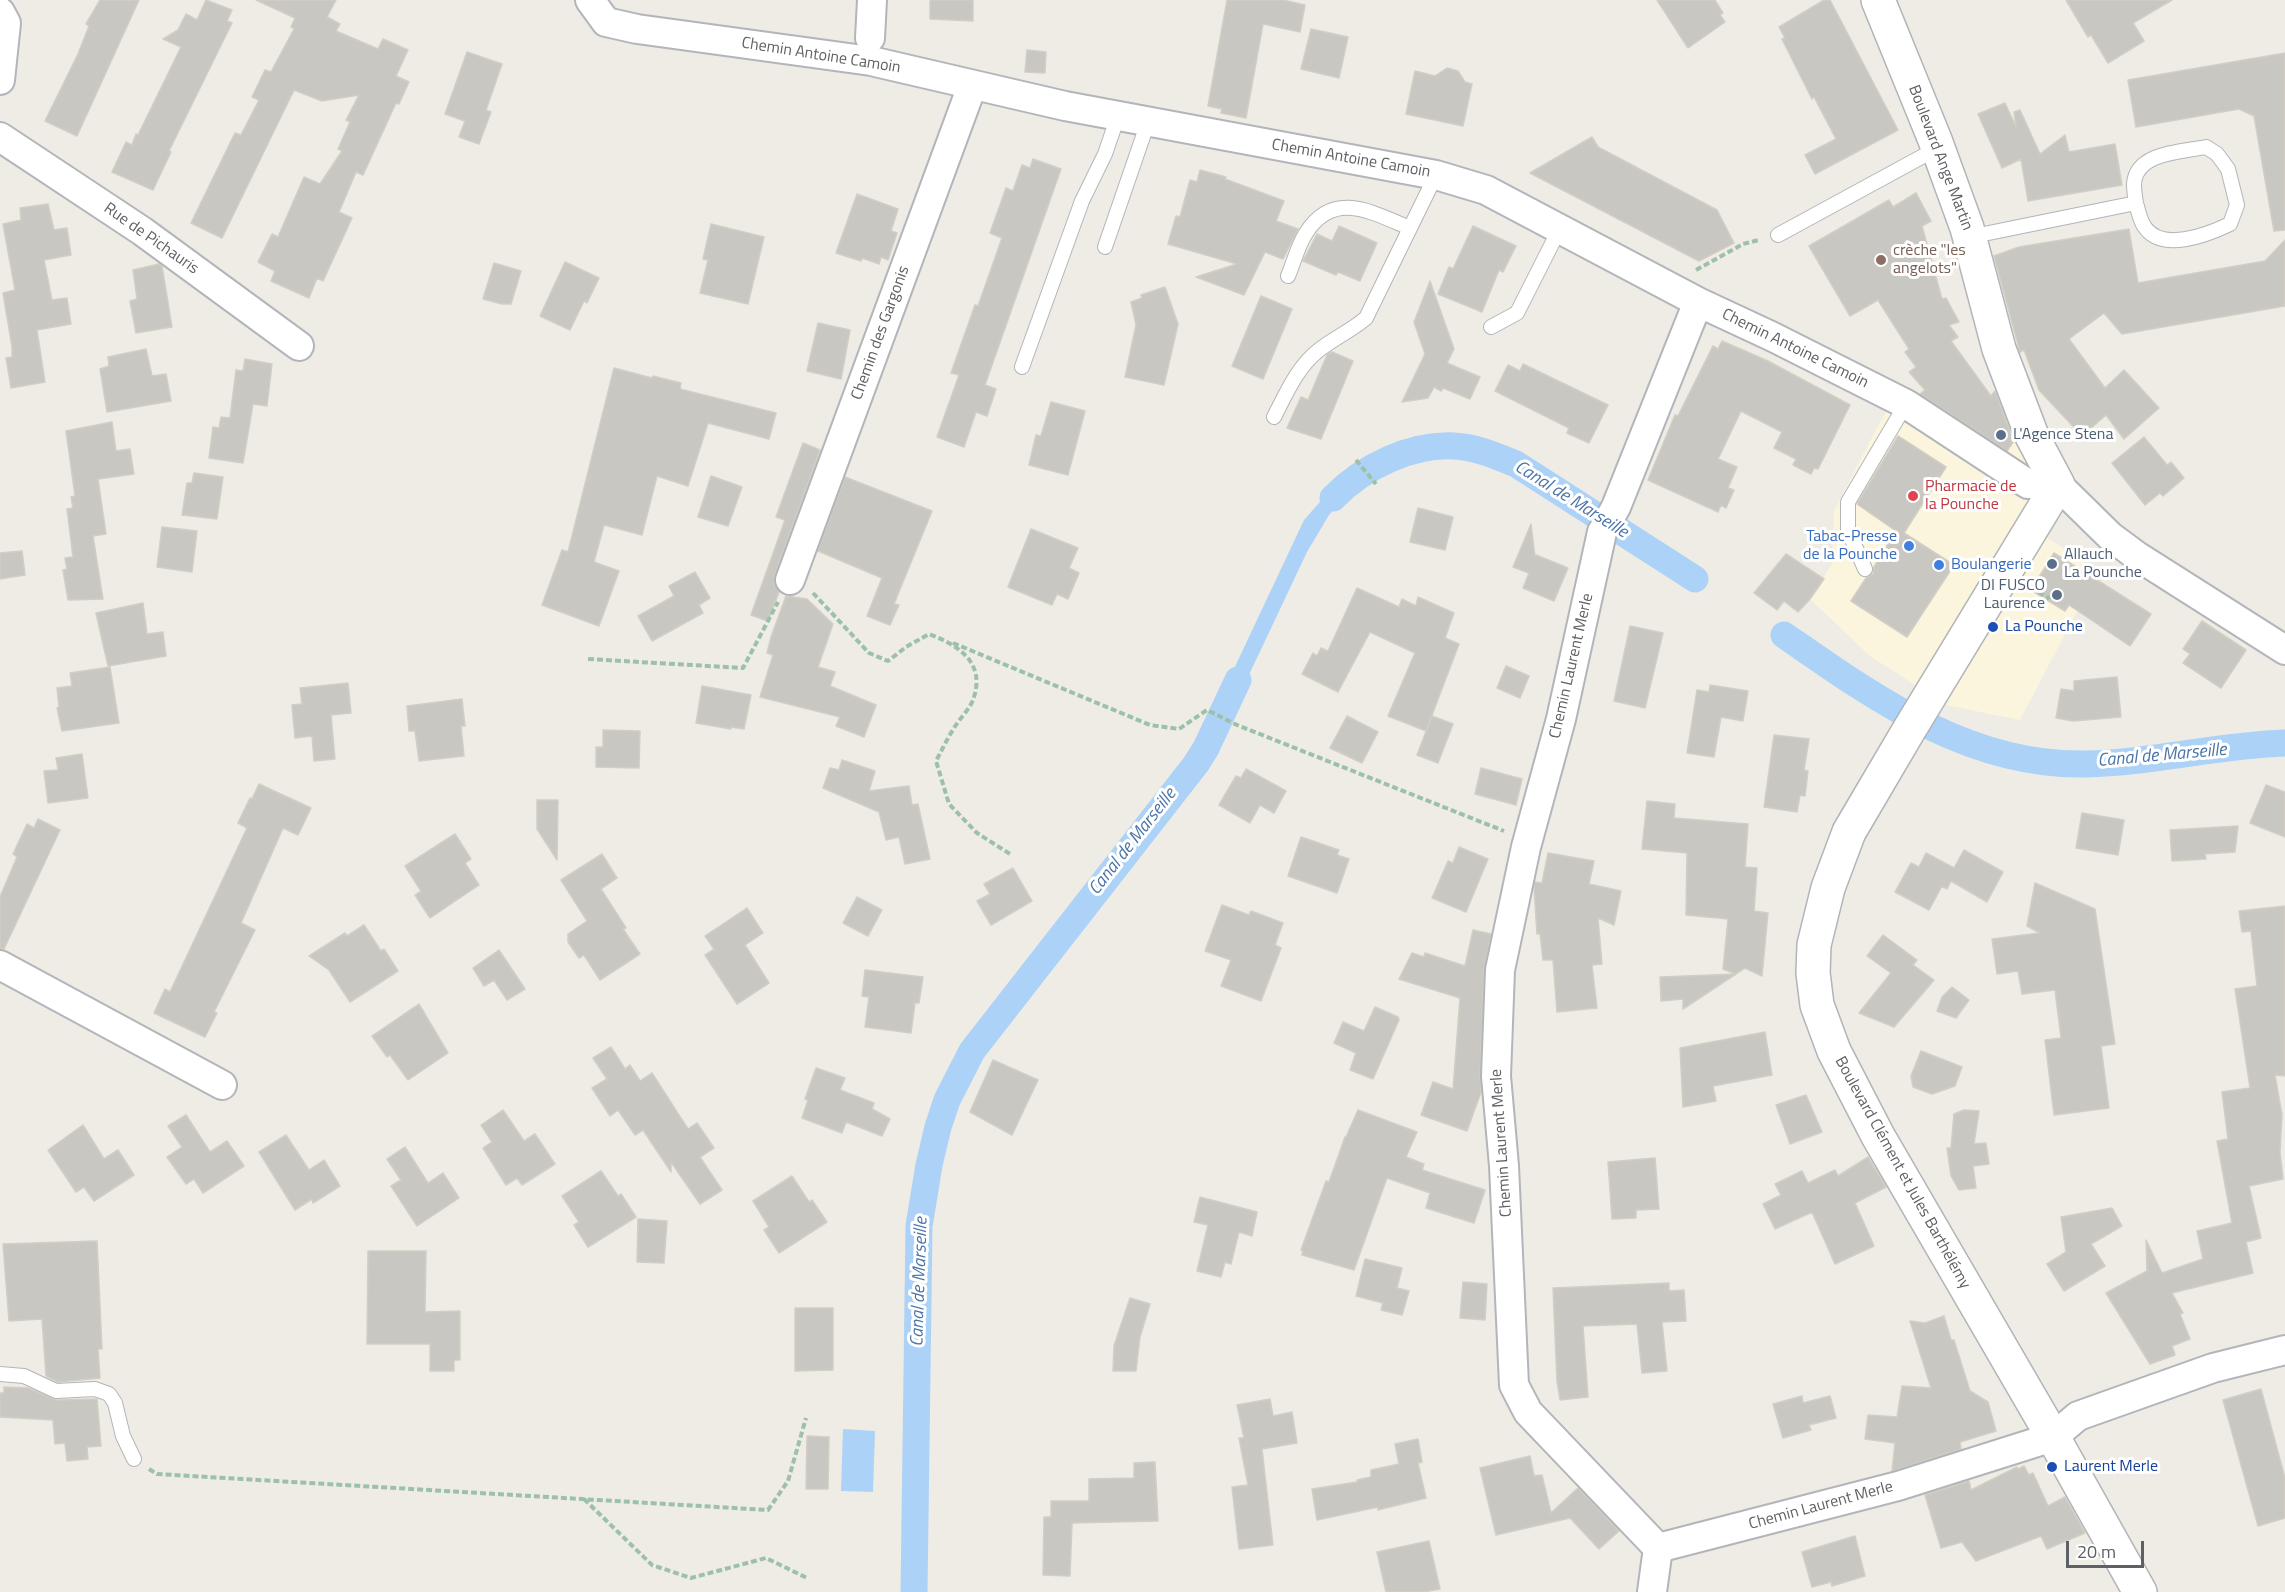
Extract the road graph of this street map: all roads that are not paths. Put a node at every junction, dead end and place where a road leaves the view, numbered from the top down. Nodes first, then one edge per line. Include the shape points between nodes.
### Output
1 (590, 0) edge
2 (872, 0) edge
3 (1878, 0) edge
4 (0, 12) edge
5 (870, 38) dead end
6 (0, 80) edge
7 (972, 86) junction
8 (1118, 116) junction
9 (1148, 122) junction
10 (0, 137) edge
11 (1938, 148) junction
12 (1436, 175) junction
13 (2136, 203) junction
14 (1410, 228) junction
15 (1560, 228) junction
16 (1778, 235) road end
17 (1970, 237) junction
18 (1105, 247) dead end
19 (1288, 276) dead end
20 (1690, 297) junction
21 (1491, 327) dead end
22 (300, 346) dead end
23 (1022, 367) dead end
24 (1906, 404) junction
25 (1274, 417) dead end
26 (2058, 485) junction
27 (1865, 568) dead end
28 (790, 580) road end
29 (2285, 650) edge
30 (0, 965) edge
31 (222, 1085) dead end
32 (2285, 1350) edge
33 (0, 1374) edge
34 (2053, 1437) junction
35 (134, 1459) road end
36 (1658, 1548) junction
37 (1652, 1592) edge
38 (2140, 1592) edge

1 - 7 street, Chemin Antoine Camoin via 606,22 637,29 871,61
2 - 5 street
3 - 11 street, Boulevard Ange Martin
4 - 6 street via 6,23
7 - 8 street, Chemin Antoine Camoin
7 - 28 street, Chemin des Gargonis
8 - 9 street, Chemin Antoine Camoin
8 - 23 lane via 1082,201
9 - 12 street, Chemin Antoine Camoin
9 - 18 lane
10 - 22 street, Rue de Pichauris via 142,231
11 - 16 lane
11 - 17 street, Boulevard Ange Martin
12 - 14 lane
12 - 15 street, Chemin Antoine Camoin via 1486,190
13 - 13 lane via 2143,225 2155,238 2172,241 2230,224 2237,205 2228,169 2206,147 2151,159 2140,167 2134,182
13 - 17 lane
14 - 19 lane via 1360,208 1324,212 1306,233
14 - 25 lane via 1366,318 1318,350 1296,374
15 - 20 street, Chemin Antoine Camoin
15 - 21 lane via 1516,313
17 - 26 street, Boulevard Ange Martin via 1999,349 2032,436
20 - 24 street, Chemin Antoine Camoin
20 - 36 street, Chemin Laurent Merle via 1616,507 1602,532 1562,718 1527,841 1500,970 1496,1076 1514,1385 1528,1412
24 - 26 street, Chemin Antoine Camoin via 2028,484
24 - 27 lane via 1848,502 1848,530
26 - 29 street via 2110,536 2137,556
26 - 34 street, Boulevard Clément et Jules Barthélémy via 1849,832 1828,888 1814,945 1813,973 1817,1005 1834,1051 1878,1136
30 - 31 street
32 - 34 street via 2213,1368 2078,1416
33 - 35 lane via 24,1376 56,1391 95,1389 109,1394
34 - 36 street, Chemin Laurent Merle via 1898,1486
34 - 38 street, Boulevard Clément et Jules Barthélémy
36 - 37 street

